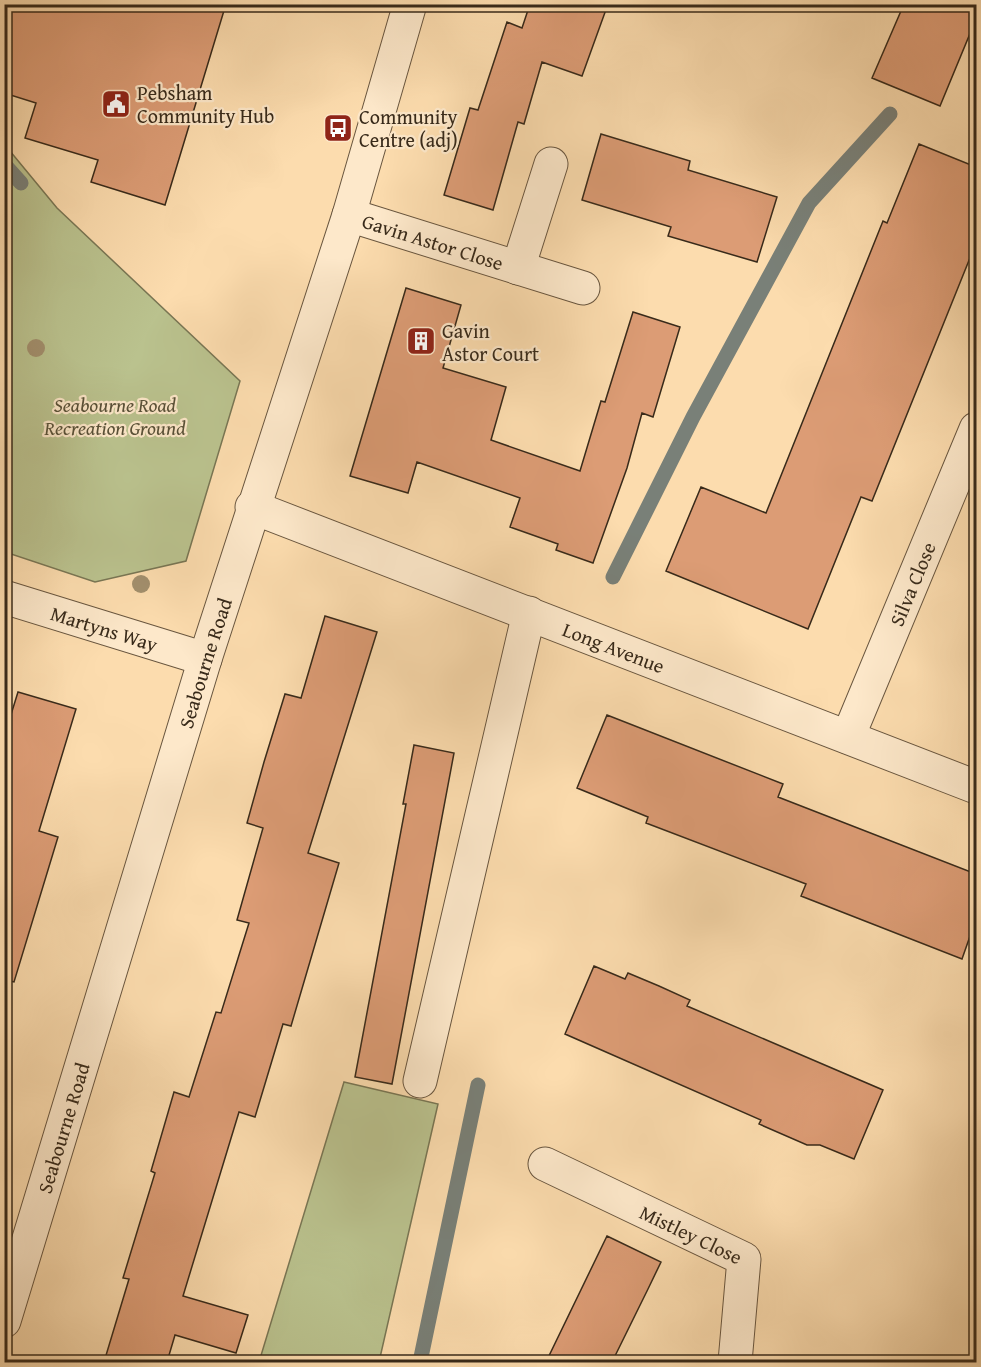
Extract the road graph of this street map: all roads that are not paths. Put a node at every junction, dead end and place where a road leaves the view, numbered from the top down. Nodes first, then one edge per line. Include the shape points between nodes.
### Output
1 (410, 4) edge
2 (551, 164) dead end
3 (349, 215) junction
4 (518, 268) junction
5 (583, 288) dead end
6 (976, 429) edge
7 (252, 507) junction
8 (4, 597) edge
9 (529, 614) junction
10 (205, 659) junction
11 (848, 737) junction
12 (976, 787) edge
13 (420, 1081) dead end
14 (545, 1164) dead end
15 (4, 1321) edge
16 (735, 1362) edge

1 - 3 street, Seabourne Road
2 - 4 street, Gavin Astor Close
3 - 4 street, Gavin Astor Close
3 - 7 street, Seabourne Road
4 - 5 street, Gavin Astor Close
6 - 11 street, Silva Close
7 - 9 street, Long Avenue
7 - 10 street, Seabourne Road
8 - 10 street, Martyns Way
9 - 11 street, Long Avenue
9 - 13 street
10 - 15 street, Seabourne Road
11 - 12 street, Long Avenue
14 - 16 street, Mistley Close via 744,1259

